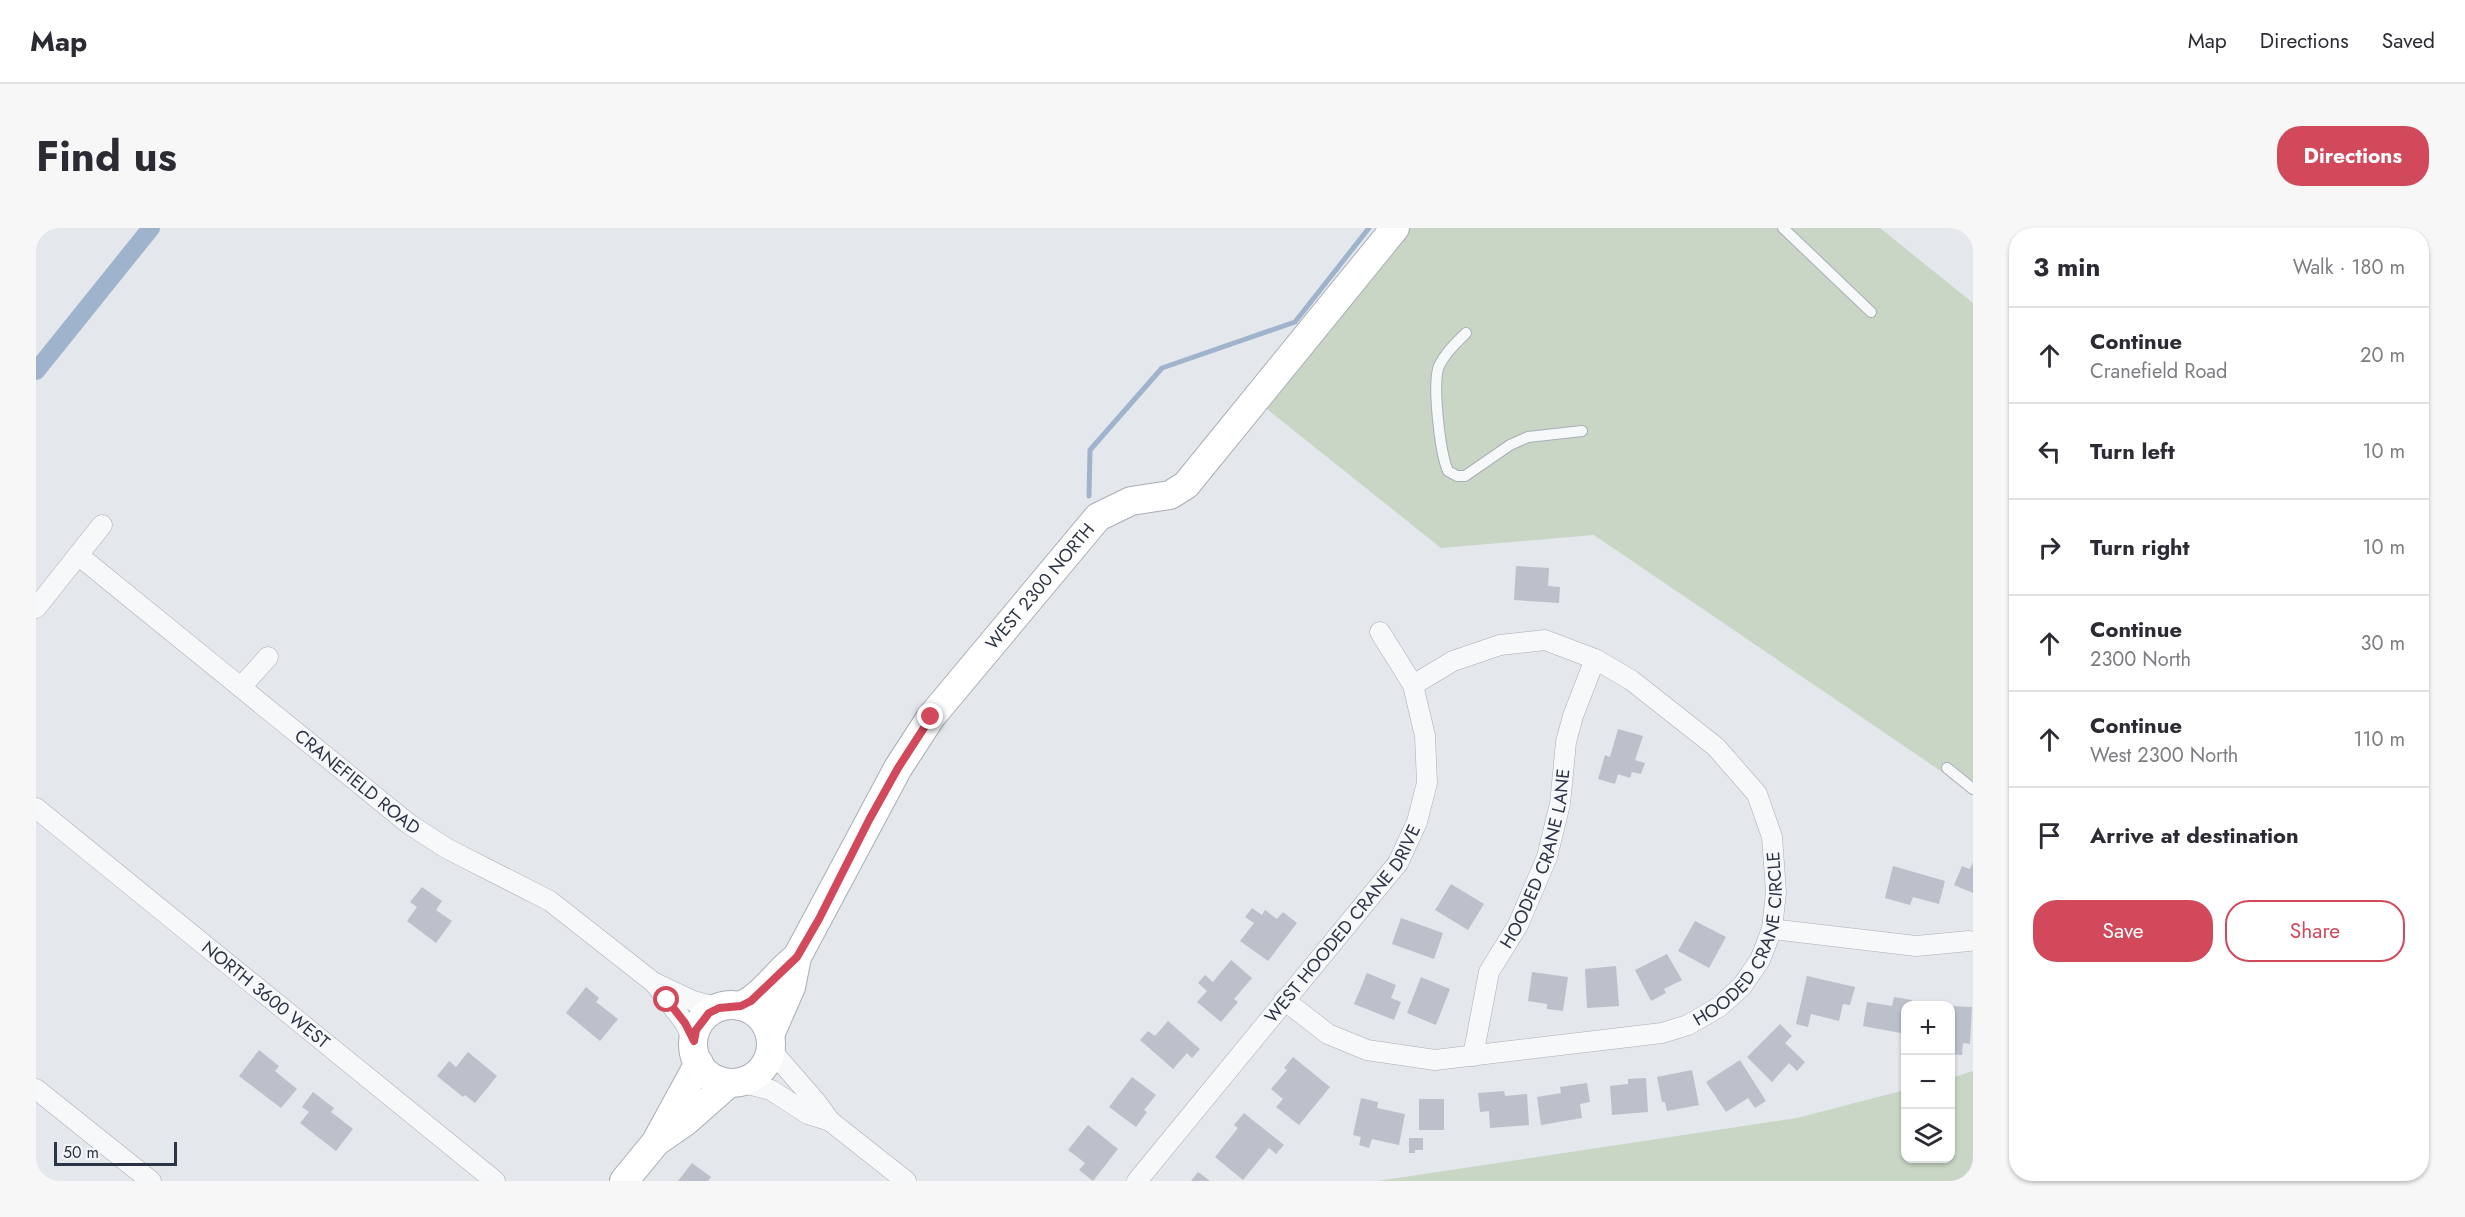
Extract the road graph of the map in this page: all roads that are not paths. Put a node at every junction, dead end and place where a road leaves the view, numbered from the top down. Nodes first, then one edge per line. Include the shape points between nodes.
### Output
1 (1395, 228) edge
2 (1783, 228) edge
3 (1871, 312) dead end
4 (1466, 333) dead end
5 (1582, 431) dead end
6 (102, 525) dead end
7 (78, 555) junction
8 (36, 608) edge
9 (1380, 632) dead end
10 (268, 657) dead end
11 (1596, 659) junction
12 (1413, 685) junction
13 (241, 687) junction
14 (1947, 768) dead end
15 (1973, 789) edge
16 (36, 808) edge
17 (1772, 929) junction
18 (1971, 939) edge
19 (797, 957) junction
20 (653, 982) junction
21 (1284, 1000) junction
22 (730, 1007) junction
23 (770, 1042) junction
24 (696, 1052) junction
25 (1473, 1056) junction
26 (734, 1082) junction
27 (36, 1089) edge
28 (830, 1121) junction
29 (656, 1143) junction
30 (151, 1181) edge
31 (495, 1181) edge
32 (624, 1181) edge
33 (906, 1181) edge
34 (1137, 1181) edge

1 - 19 street, WEST 2300 NORTH via 1186,484 1170,495 1131,501 1098,517 931,717 886,789
2 - 3 lane
4 - 5 lane via 1447,353 1436,377 1448,471 1465,476 1528,437
6 - 7 street
7 - 8 street
7 - 13 street, CRANEFIELD ROAD
9 - 12 street, WEST HOODED CRANE DRIVE
10 - 13 street
11 - 12 street, HOODED CRANE CIRCLE via 1545,640 1500,645 1452,661
11 - 17 street, HOODED CRANE CIRCLE via 1631,680 1716,747 1757,794 1772,837 1776,892
11 - 25 street, HOODED CRANE LANE via 1566,742 1560,804 1547,857 1518,925 1489,972
12 - 21 street, WEST HOODED CRANE DRIVE via 1425,736 1427,783 1417,822 1398,863
13 - 20 street, CRANEFIELD ROAD via 409,824 446,848 550,901
14 - 15 lane
16 - 31 street, NORTH 3600 WEST
17 - 18 street via 1916,946
17 - 25 street, HOODED CRANE CIRCLE via 1760,960 1742,986 1719,1007 1688,1024 1662,1033
19 - 22 street via 767,988
19 - 23 street via 791,987
20 - 22 street, CRANEFIELD ROAD via 693,1001
20 - 24 street, CRANEFIELD ROAD via 685,1023
21 - 25 street, HOODED CRANE CIRCLE via 1328,1034 1367,1050 1435,1060
21 - 34 street, WEST HOODED CRANE DRIVE
22 - 23 street via 760,1016
22 - 24 street via 702,1021
23 - 26 street via 761,1071
23 - 28 street
24 - 26 street via 711,1076
24 - 29 street
26 - 28 street via 771,1090 808,1114
26 - 29 street
27 - 30 street
28 - 33 street
29 - 32 street

